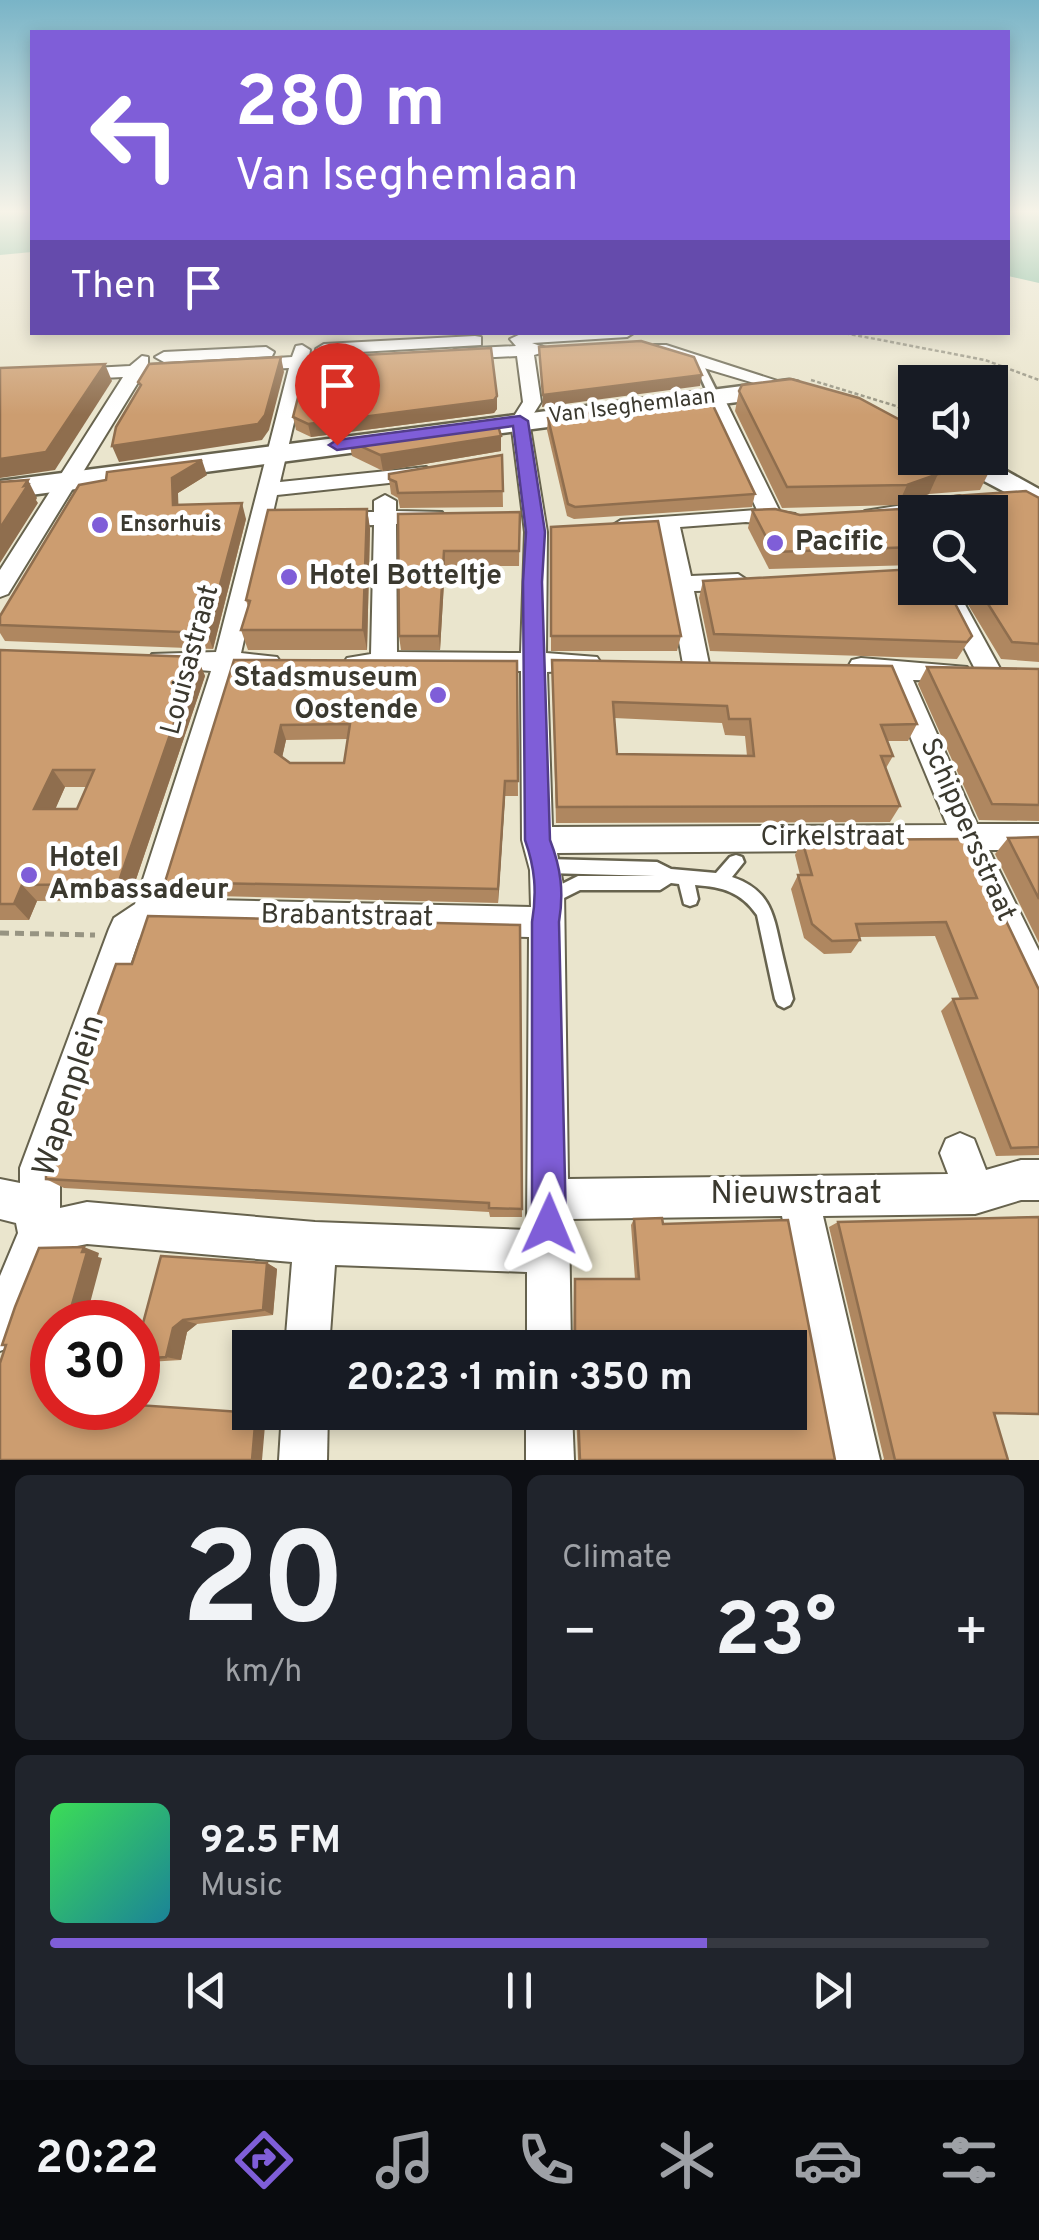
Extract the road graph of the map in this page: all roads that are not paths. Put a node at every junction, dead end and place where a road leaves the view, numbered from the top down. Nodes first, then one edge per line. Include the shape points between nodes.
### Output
1 (603, 335) edge
2 (524, 345) junction
3 (301, 356) junction
4 (697, 360) junction
5 (140, 364) junction
6 (0, 366) edge
7 (0, 378) edge
8 (792, 382) junction
9 (714, 396) junction
10 (820, 396) edge
11 (520, 421) junction
12 (278, 453) junction
13 (456, 468) edge
14 (992, 475) edge
15 (386, 480) junction
16 (70, 481) junction
17 (0, 490) edge
18 (268, 490) junction
19 (1035, 499) edge
20 (771, 516) junction
21 (463, 517) edge
22 (384, 518) junction
23 (848, 518) edge
24 (314, 519) edge
25 (813, 520) edge
26 (669, 524) junction
27 (593, 528) edge
28 (758, 581) edge
29 (680, 584) junction
30 (0, 589) edge
31 (954, 605) edge
32 (133, 658) edge
33 (226, 662) junction
34 (533, 662) junction
35 (384, 663) junction
36 (605, 663) edge
37 (302, 664) edge
38 (339, 664) edge
39 (696, 664) edge
40 (835, 666) edge
41 (896, 672) junction
42 (990, 674) junction
43 (1023, 674) edge
44 (1039, 836) edge
45 (967, 837) junction
46 (542, 853) junction
47 (734, 860) junction
48 (668, 876) junction
49 (686, 878) junction
50 (690, 899) dead end
51 (547, 910) junction
52 (136, 924) junction
53 (1039, 987) edge
54 (784, 999) dead end
55 (960, 1153) dead end
56 (1039, 1180) edge
57 (798, 1194) junction
58 (975, 1194) junction
59 (0, 1199) edge
60 (550, 1199) junction
61 (39, 1232) junction
62 (316, 1243) junction
63 (548, 1250) junction
64 (0, 1329) edge
65 (309, 1330) edge
66 (549, 1330) edge
67 (304, 1430) edge
68 (549, 1430) edge
69 (303, 1460) edge
70 (550, 1460) edge
71 (856, 1460) edge

1 - 2 street
2 - 3 street
2 - 4 street via 642,344
2 - 11 street via 532,402
3 - 5 street
3 - 12 street, Louisastraat
4 - 8 street
4 - 9 lane
5 - 6 street
5 - 7 street
5 - 16 street
8 - 9 street, Van Iseghemlaan
8 - 10 street
9 - 11 street, Van Iseghemlaan
9 - 20 street
11 - 12 street, Van Iseghemlaan
11 - 34 street via 517,457 536,524
12 - 16 street, Van Iseghemlaan
12 - 18 street, Louisastraat
13 - 15 street
14 - 19 street
15 - 18 street
15 - 22 street
16 - 17 street, Van Iseghemlaan
16 - 30 street
18 - 33 street, Louisastraat via 270,520
19 - 23 street via 929,504 905,521
20 - 25 street
20 - 26 street
21 - 22 street
22 - 24 street
22 - 35 street
26 - 27 street
26 - 29 street
28 - 29 street
29 - 39 street
31 - 42 street
32 - 33 street
33 - 37 street
33 - 52 street, Louisastraat
34 - 35 street
34 - 36 street
34 - 46 street
35 - 38 street
40 - 41 street
41 - 42 street
41 - 45 street, Schippersstraat
42 - 43 street
44 - 45 street, Cirkelstraat
45 - 47 street, Cirkelstraat
45 - 53 street, Schippersstraat
46 - 47 street, Cirkelstraat
46 - 48 lane
46 - 51 street
47 - 49 lane
47 - 54 lane via 765,913
48 - 49 lane
48 - 51 lane via 660,883 578,883
49 - 50 lane
51 - 52 street, Brabantstraat
51 - 60 street
52 - 61 street, Wapenplein via 40,1168
55 - 58 street
56 - 58 street, Nieuwstraat
57 - 58 street, Nieuwstraat
57 - 60 street, Nieuwstraat
57 - 71 street
59 - 61 street, Wapenplein via 32,1206
60 - 63 street
61 - 62 street via 87,1223
61 - 64 street
62 - 63 street
62 - 65 street
63 - 66 street
67 - 69 street
68 - 70 street

